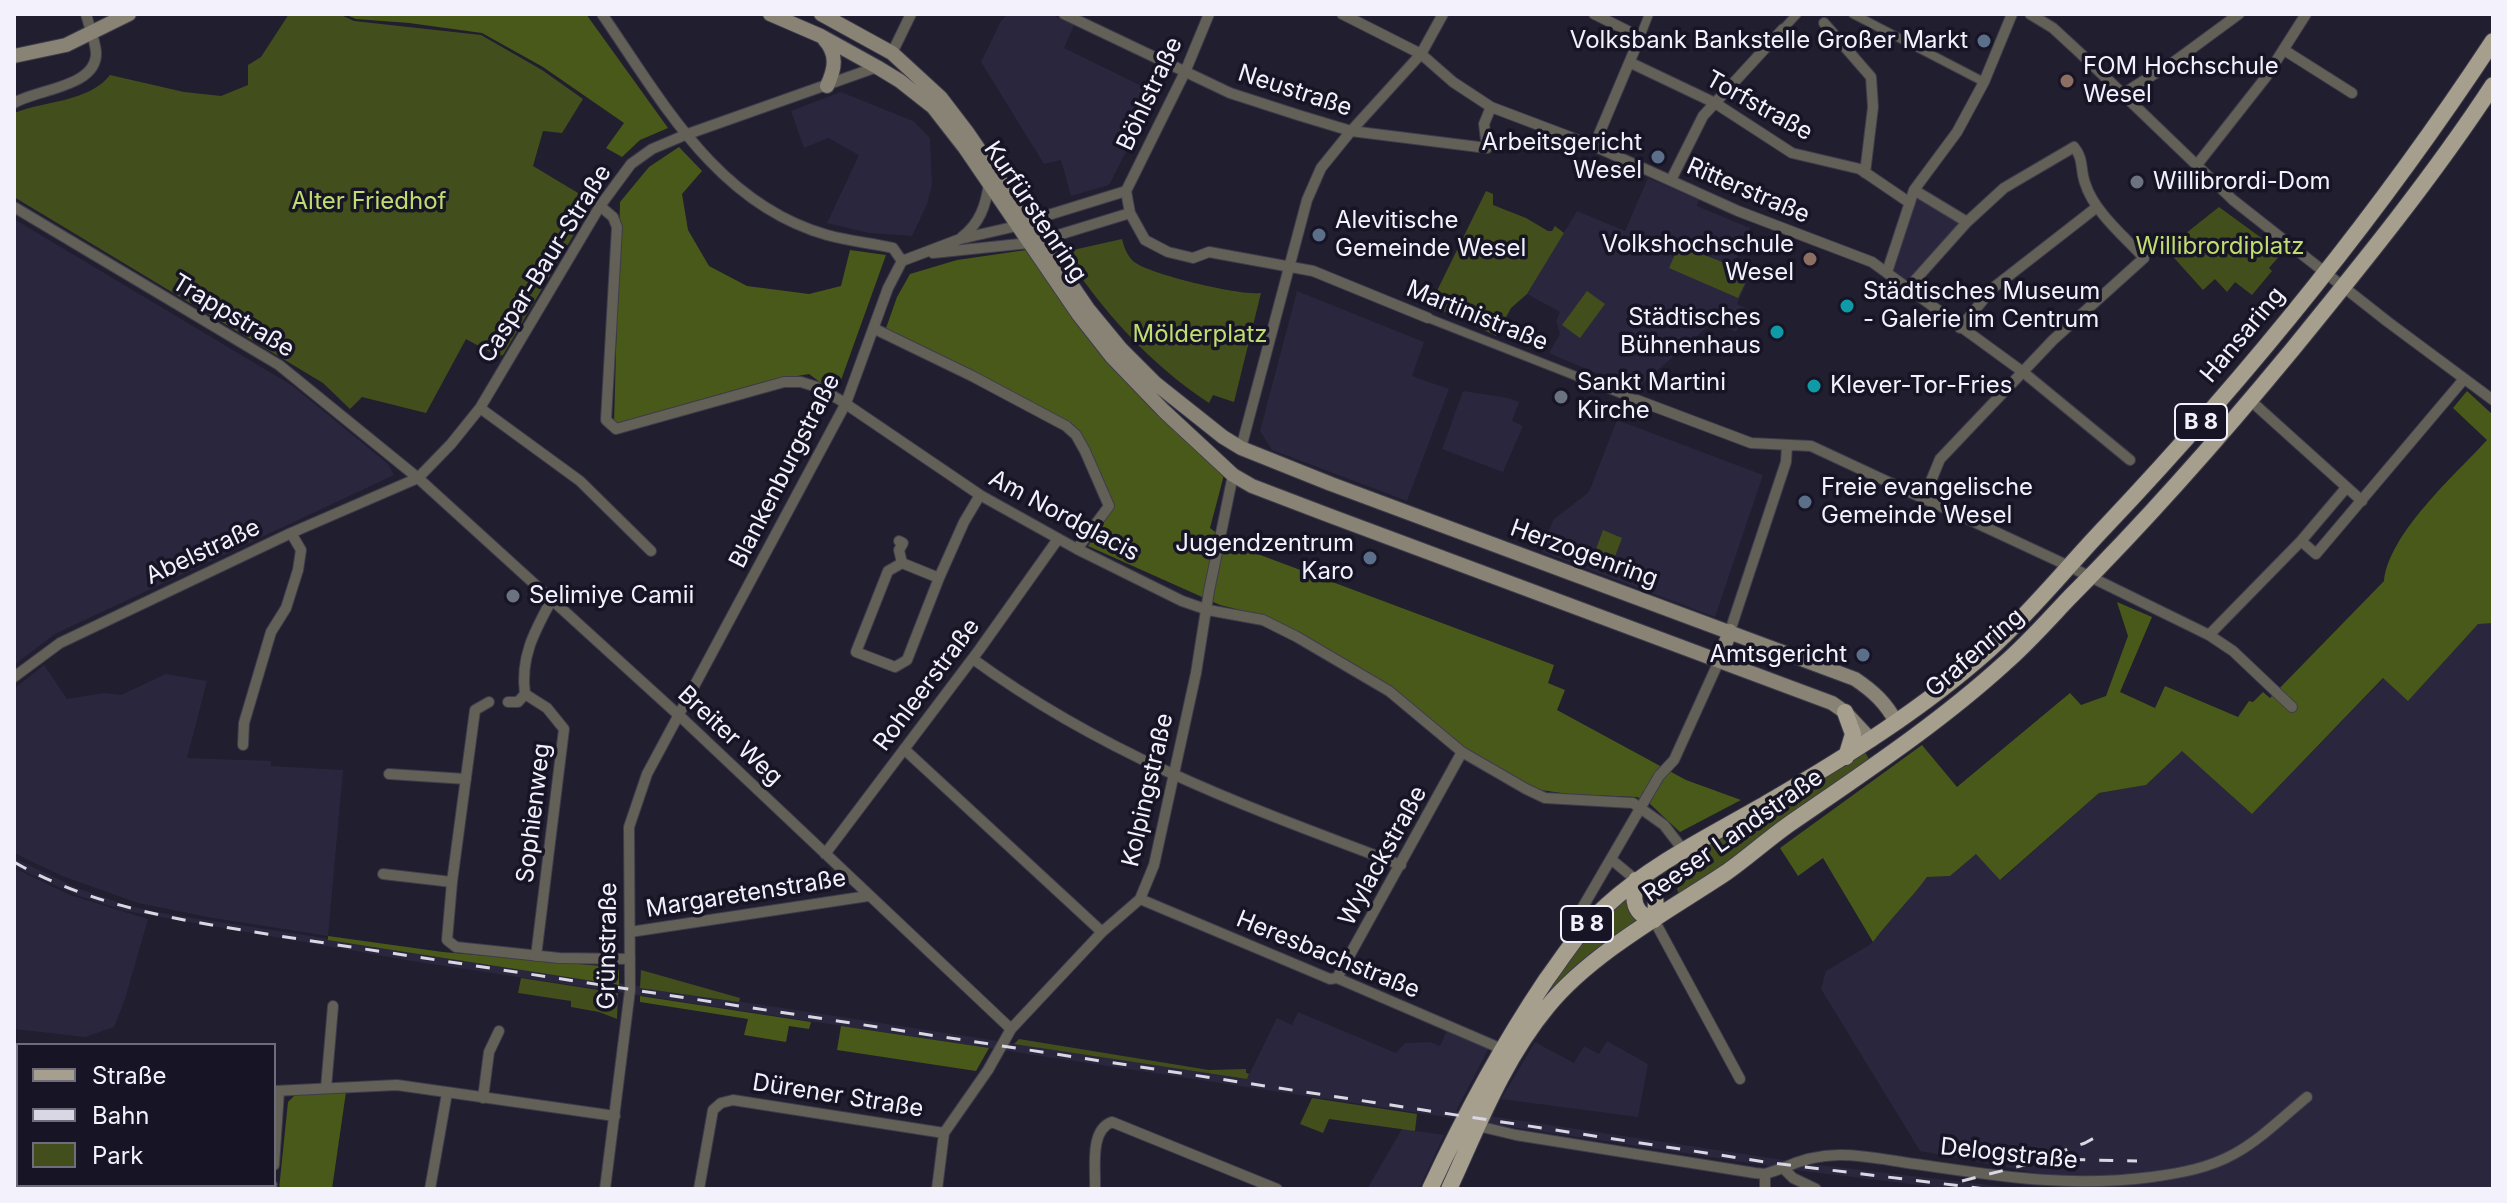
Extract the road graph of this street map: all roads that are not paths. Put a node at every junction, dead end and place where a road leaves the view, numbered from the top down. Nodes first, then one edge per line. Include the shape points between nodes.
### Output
1 (86, 14) edge
2 (129, 14) edge
3 (602, 14) edge
4 (770, 14) edge
5 (821, 14) edge
6 (911, 14) edge
7 (1064, 14) edge
8 (1209, 14) edge
9 (1342, 14) edge
10 (1443, 14) edge
11 (1594, 14) edge
12 (1649, 14) edge
13 (1797, 14) edge
14 (1853, 14) edge
15 (2012, 14) edge
16 (2030, 14) edge
17 (2239, 14) edge
18 (2289, 14) edge
19 (2304, 18) edge
20 (1822, 19) edge
21 (1783, 29) joint
22 (91, 34) junction
23 (821, 36) junction
24 (1640, 37) junction
25 (2493, 41) edge
26 (2284, 50) junction
27 (892, 53) junction
28 (1421, 54) junction
29 (14, 56) edge
30 (1631, 63) junction
31 (877, 67) junction
32 (1185, 72) junction
33 (1984, 82) junction
34 (2493, 85) edge
35 (827, 86) junction
36 (2352, 93) dead end
37 (2121, 95) junction
38 (14, 103) edge
39 (1715, 103) junction
40 (1491, 107) junction
41 (1351, 131) junction
42 (685, 135) junction
43 (1594, 146) junction
44 (2196, 166) junction
45 (1865, 173) junction
46 (1671, 180) junction
47 (989, 183) junction
48 (1914, 190) junction
49 (1126, 191) junction
50 (1910, 203) junction
51 (600, 206) junction
52 (14, 207) edge
53 (2097, 207) junction
54 (1130, 213) junction
55 (1967, 222) junction
56 (1023, 224) junction
57 (960, 239) junction
58 (1035, 242) junction
59 (919, 254) junction
60 (902, 261) junction
61 (1289, 267) junction
62 (2326, 271) junction
63 (1887, 272) junction
64 (2344, 286) junction
65 (1908, 288) junction
66 (1428, 318) joint
67 (1960, 328) junction
68 (875, 329) junction
69 (2023, 372) junction
70 (2464, 379) junction
71 (1637, 400) joint
72 (2493, 400) edge
73 (2251, 401) junction
74 (850, 406) junction
75 (480, 408) junction
76 (1787, 445) junction
77 (1241, 448) junction
78 (2130, 460) dead end
79 (1233, 475) junction
80 (418, 478) junction
81 (2346, 488) junction
82 (980, 495) junction
83 (1923, 500) junction
84 (2362, 501) junction
85 (291, 533) junction
86 (1058, 539) junction
87 (899, 541) dead end
88 (2301, 541) junction
89 (1077, 549) junction
90 (651, 551) dead end
91 (902, 563) junction
92 (2068, 567) junction
93 (939, 578) junction
94 (2089, 578) junction
95 (551, 601) junction
96 (1208, 610) junction
97 (1730, 631) junction
98 (2209, 635) junction
99 (973, 659) junction
100 (1719, 661) junction
101 (14, 677) edge
102 (525, 694) junction
103 (489, 702) dead end
104 (508, 702) dead end
105 (2292, 707) dead end
106 (1845, 712) junction
107 (678, 714) junction
108 (1896, 722) junction
109 (1871, 740) junction
110 (243, 745) dead end
111 (1901, 746) junction
112 (904, 749) junction
113 (1462, 752) junction
114 (1846, 757) junction
115 (1886, 758) junction
116 (389, 774) dead end
117 (1173, 775) junction
118 (466, 779) junction
119 (1642, 808) junction
120 (1684, 851) junction
121 (825, 854) junction
122 (1612, 860) junction
123 (1401, 865) junction
124 (383, 874) dead end
125 (1636, 880) junction
126 (452, 882) junction
127 (868, 896) junction
128 (1140, 899) junction
129 (1654, 920) junction
130 (1579, 923) dead end
131 (630, 932) junction
132 (1102, 932) junction
133 (536, 956) junction
134 (630, 959) junction
135 (1337, 978) junction
136 (333, 1006) dead end
137 (1011, 1029) junction
138 (499, 1031) dead end
139 (1502, 1049) junction
140 (1740, 1079) dead end
141 (326, 1088) junction
142 (276, 1091) edge
143 (447, 1093) junction
144 (2307, 1097) dead end
145 (483, 1098) junction
146 (615, 1116) junction
147 (1461, 1123) junction
148 (1478, 1126) junction
149 (944, 1133) junction
150 (1783, 1168) junction
151 (1765, 1174) junction
152 (430, 1189) edge
153 (605, 1189) edge
154 (699, 1189) edge
155 (937, 1189) edge
156 (1095, 1189) edge
157 (1277, 1189) edge
158 (1430, 1189) edge
159 (1449, 1189) edge
160 (1765, 1189) edge
161 (1816, 1189) edge

1 - 22 street
2 - 22 main road
3 - 42 street
4 - 23 main road, Kurfürstenring
5 - 27 main road, Kurfürstenring
6 - 27 street
7 - 32 street, Neustraße
8 - 32 street, Böhlstraße
9 - 28 street, Ritterstraße
10 - 28 street
11 - 24 street
12 - 24 street
13 - 21 street
14 - 33 street
15 - 33 street
16 - 37 street via 2053,28
17 - 37 street
18 - 19 street
19 - 26 street
20 - 45 street via 1871,77
21 - 39 street
22 - 29 main road
22 - 38 street via 96,52 93,68 84,77
23 - 31 main road, Kurfürstenring
23 - 35 main road via 835,60
24 - 30 street
25 - 62 main road, Hansaring / B 8 via 2430,135
26 - 36 street
26 - 44 street
27 - 31 main road
27 - 56 main road, Kurfürstenring via 941,98
28 - 40 street, Ritterstraße
28 - 41 street
30 - 39 street, Torfstraße
30 - 43 street
31 - 35 street, Caspar-Baur-Straße
31 - 47 main road, Kurfürstenring via 933,107
32 - 41 street, Neustraße via 1230,93
32 - 49 street, Böhlstraße
33 - 48 street via 1957,132
34 - 64 main road, Hansaring / B 8
35 - 42 street, Caspar-Baur-Straße
37 - 44 street
39 - 45 street, Torfstraße via 1792,153
39 - 46 street
40 - 41 street, Neustraße via 1484,124 1487,148
40 - 43 street, Ritterstraße
41 - 61 street via 1321,168
42 - 51 street, Caspar-Baur-Straße via 635,161
42 - 60 street via 716,169 764,206 826,235 893,248
43 - 46 street, Ritterstraße
44 - 62 street
45 - 50 street, Torfstraße
46 - 63 street, Ritterstraße
47 - 56 main road, Kurfürstenring
47 - 57 street via 982,213
48 - 50 street
48 - 55 street
49 - 54 street
49 - 56 street
50 - 63 street
51 - 74 street, Am Nordglacis via 617,227 606,420 616,429 784,382 817,387
51 - 75 street, Caspar-Baur-Straße
52 - 80 street, Trappstraße via 279,365
53 - 55 street via 2084,182 2082,156 2074,147 2004,188
53 - 67 street via 1993,288
53 - 69 street via 2144,258
54 - 58 street
54 - 61 street via 1145,240 1168,252 1193,258 1209,252
55 - 65 street
56 - 57 street
56 - 58 main road, Kurfürstenring
57 - 59 street
58 - 59 street
58 - 77 main road, Kurfürstenring via 1121,349 1191,414
58 - 79 main road, Kurfürstenring via 1112,357
59 - 60 street
60 - 68 street, Blankenburgstraße
61 - 66 street, Martinistraße via 1313,271
61 - 77 street
62 - 64 street
62 - 92 main road, Hansaring / B 8 via 2220,400
63 - 65 street, Ritterstraße
64 - 70 street
64 - 73 main road, Hansaring / B 8
65 - 67 street, Ritterstraße
66 - 71 street, Martinistraße
67 - 69 street, Ritterstraße
68 - 74 street, Blankenburgstraße
68 - 89 street via 1033,407 1076,435 1109,506
69 - 78 street, Ritterstraße
69 - 83 street via 1940,459
70 - 72 street
70 - 84 street
71 - 76 street, Martinistraße via 1751,443
73 - 81 street
73 - 94 main road, Hansaring / B 8
74 - 82 street, Am Nordglacis
74 - 107 street, Blankenburgstraße
75 - 80 street, Caspar-Baur-Straße
75 - 90 street via 580,481
76 - 83 street, Martinistraße via 1811,446
76 - 97 street via 1786,462
77 - 79 main road
77 - 97 main road, Herzogenring
79 - 96 street, Kolpingstraße
79 - 100 main road
80 - 85 street, Abelstraße
80 - 95 street, Breiter Weg
81 - 84 street
81 - 88 street
82 - 86 street, Am Nordglacis
82 - 93 street
83 - 92 street, Martinistraße
84 - 88 street via 2316,554
85 - 101 street, Abelstraße via 60,643
85 - 110 street via 301,550 298,570 286,608 271,632 244,723
86 - 89 street, Am Nordglacis
86 - 99 street, Rohleerstraße
87 - 91 street
88 - 98 street
89 - 96 street, Am Nordglacis
91 - 93 street
91 - 93 street via 888,571 856,652 895,667 907,660
92 - 94 street, Martinistraße
92 - 108 main road, Grafenring / B 8 via 1990,649
94 - 98 street, Martinistraße
94 - 111 main road, Grafenring / B 8 via 2005,663
95 - 102 street via 529,640 522,675
95 - 107 street, Breiter Weg
96 - 113 street, Am Nordglacis via 1263,620 1297,637 1389,691
96 - 117 street, Kolpingstraße
97 - 100 main road
97 - 108 main road, Herzogenring via 1855,679
98 - 105 street, Martinistraße
99 - 112 street, Rohleerstraße
99 - 117 street via 1031,699
100 - 106 main road
100 - 119 street, Reeser Landstraße via 1674,760
102 - 104 street via 518,702
102 - 133 street, Sophienweg via 547,708 564,729
103 - 118 street via 475,710
106 - 109 main road
106 - 114 main road via 1853,734
107 - 121 street, Breiter Weg
107 - 131 street, Grünstraße via 647,774 629,827
108 - 109 main road, Grafenring / B 8
108 - 111 main road
109 - 114 main road, Reeser Landstraße / B 8
109 - 115 main road
111 - 115 main road, Grafenring / B 8
112 - 121 street, Rohleerstraße
112 - 132 street
113 - 119 street, Am Nordglacis via 1545,798 1633,803
113 - 123 street, Wylackstraße
114 - 120 main road, Reeser Landstraße / B 8
115 - 129 main road, Reeser Landstraße / B 8
116 - 118 street
117 - 123 street
117 - 128 street, Kolpingstraße via 1154,865
118 - 126 street
119 - 120 street
119 - 122 street, Reeser Landstraße
120 - 125 main road, Reeser Landstraße / B 8
121 - 127 street, Breiter Weg
122 - 125 street, Reeser Landstraße
122 - 130 street, Reeser Landstraße via 1577,917
123 - 135 street, Wylackstraße
124 - 126 street
125 - 129 main road via 1634,905 1642,917
125 - 139 main road, Reeser Landstraße / B 8 via 1584,928
126 - 133 street via 446,937 452,946
127 - 131 street, Margaretenstraße
127 - 137 street, Breiter Weg
128 - 132 street, Kolpingstraße
128 - 135 street, Heresbachstraße
129 - 140 street
129 - 148 main road, Reeser Landstraße / B 8 via 1579,974 1551,1002 1518,1047
131 - 134 street, Grünstraße
132 - 137 street, Kolpingstraße
133 - 134 street
134 - 146 street, Grünstraße
135 - 139 street, Heresbachstraße
136 - 141 street
137 - 149 street, Kolpingstraße
138 - 145 street via 489,1052
139 - 147 main road, Reeser Landstraße / B 8
141 - 142 street
141 - 143 street via 397,1085
143 - 145 street
143 - 152 street
144 - 150 street, Delogstraße via 2236,1153 2171,1174 2095,1183 2040,1181 1847,1154 1809,1157
145 - 146 street
146 - 153 street, Grünstraße
147 - 148 main road
147 - 158 main road, Reeser Landstraße / B 8
148 - 151 street, Delogstraße
148 - 159 main road, Reeser Landstraße / B 8
149 - 154 street, Dürener Straße via 733,1100 713,1110
149 - 155 street, Kolpingstraße
150 - 151 street, Delogstraße
150 - 161 street
151 - 160 street
156 - 157 street via 1097,1137 1112,1122

